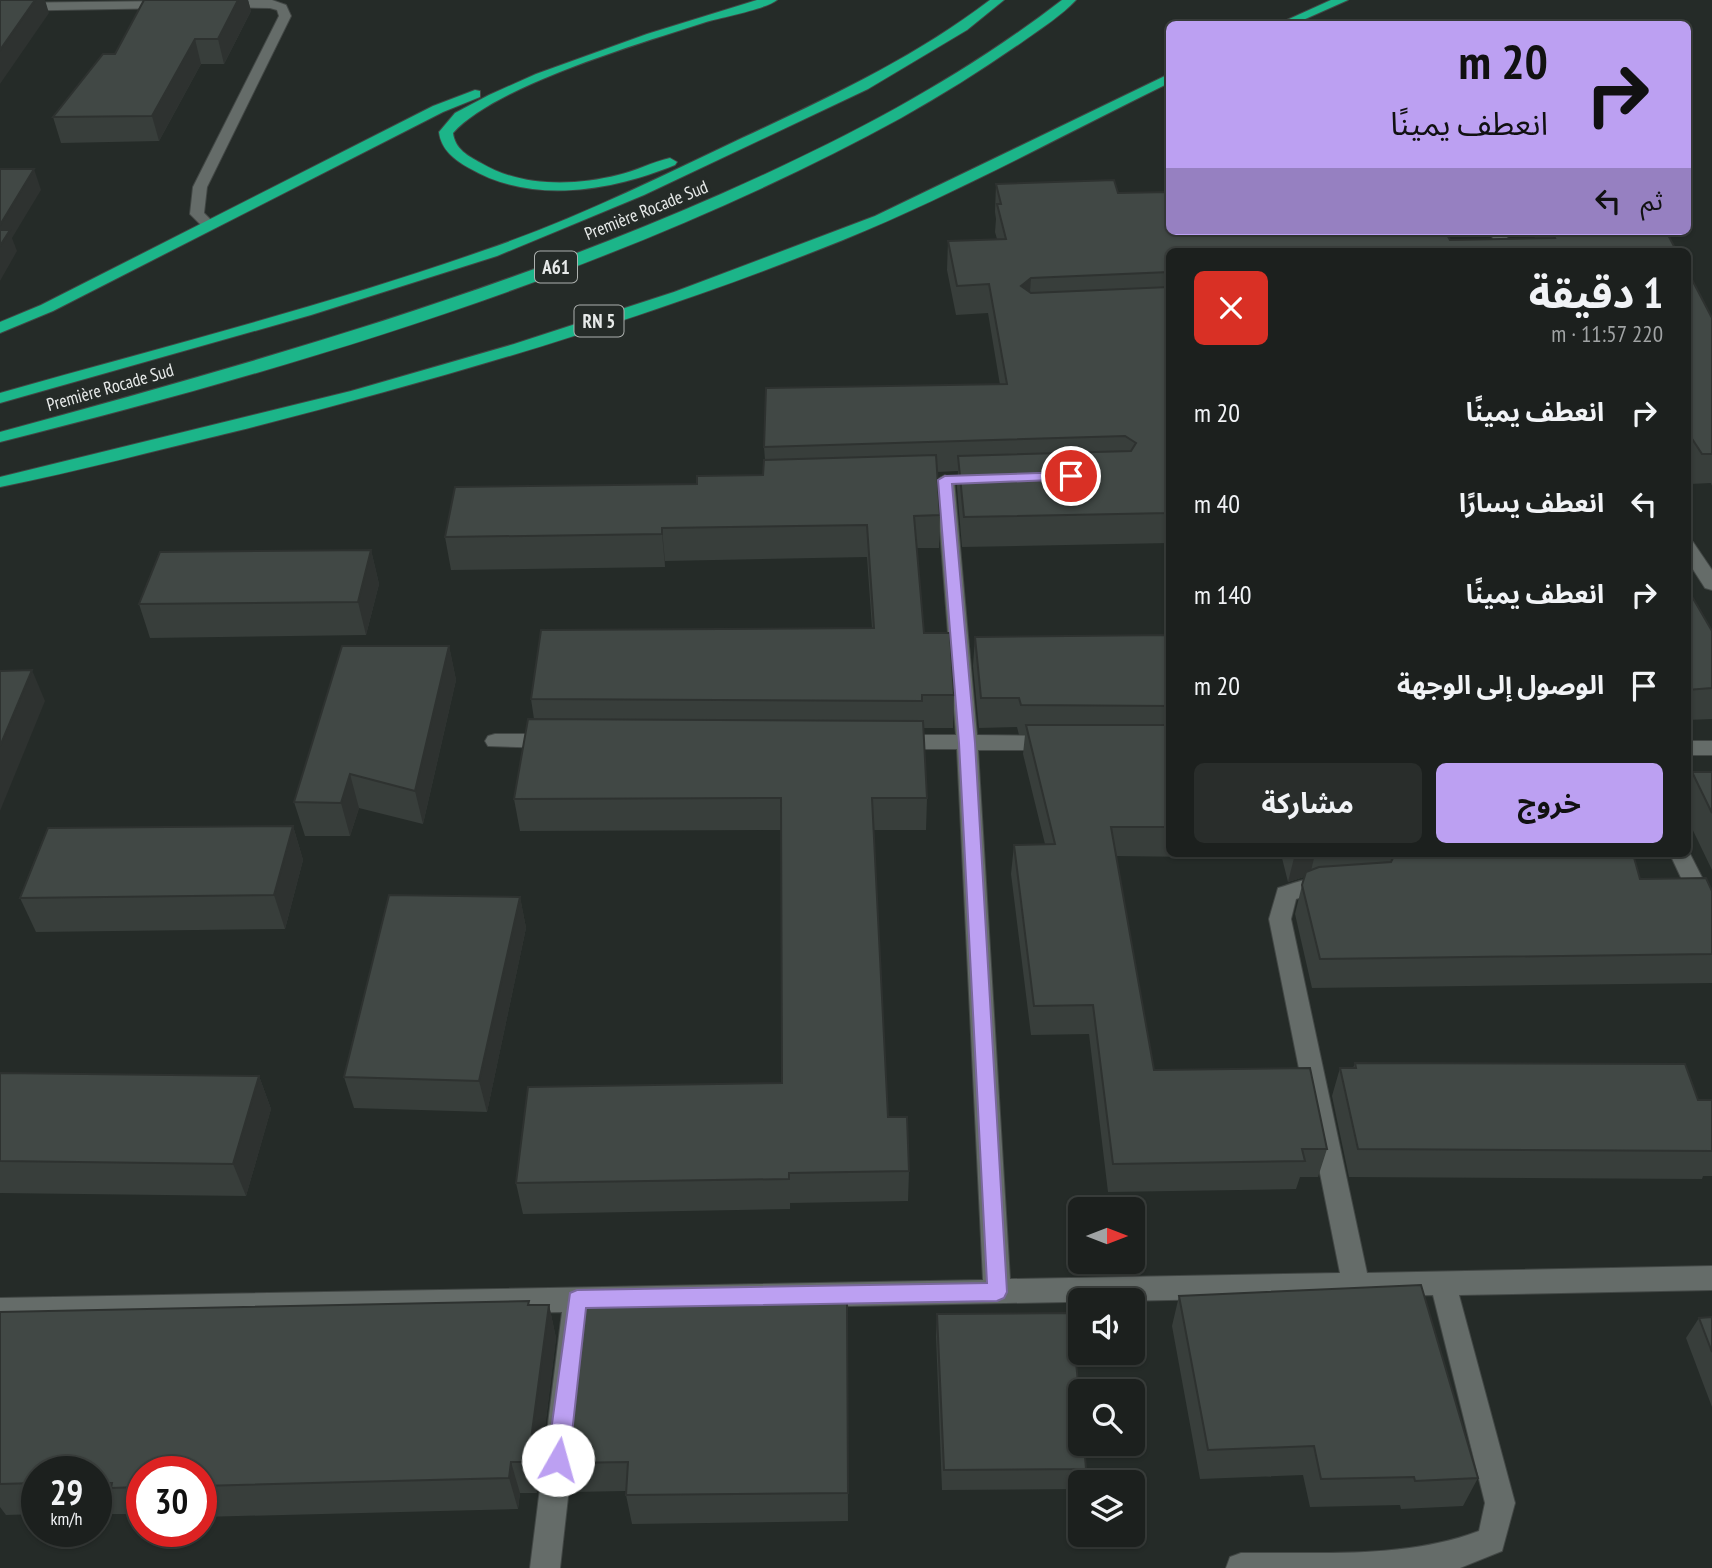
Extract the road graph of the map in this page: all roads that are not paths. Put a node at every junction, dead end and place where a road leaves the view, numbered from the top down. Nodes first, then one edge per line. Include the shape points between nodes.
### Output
1 (740, 0) edge
2 (771, 0) edge
3 (998, 0) edge
4 (1070, 0) edge
5 (1342, 0) edge
6 (177, 5) edge
7 (204, 5) edge
8 (0, 7) edge
9 (1291, 21) edge
10 (1166, 80) edge
11 (863, 86) junction
12 (210, 226) junction
13 (0, 328) edge
14 (0, 398) edge
15 (0, 437) edge
16 (945, 480) dead end
17 (0, 482) edge
18 (1691, 552) edge
19 (1712, 584) edge
20 (495, 741) dead end
21 (578, 741) edge
22 (884, 742) edge
23 (967, 743) junction
24 (1075, 744) edge
25 (1691, 748) edge
26 (1712, 748) edge
27 (1682, 857) edge
28 (1348, 884) edge
29 (1712, 921) edge
30 (1712, 1278) edge
31 (1443, 1283) junction
32 (1356, 1285) junction
33 (997, 1292) junction
34 (577, 1299) junction
35 (0, 1310) edge
36 (545, 1568) edge
37 (1241, 1568) edge

1 - 12 highway via 583,51 438,108
2 - 11 highway via 590,57 460,114 446,131 447,139 456,154 499,177 563,186 609,182 650,171 792,107
3 - 11 highway, Première Rocade Sud / A61
4 - 15 highway, Première Rocade Sud / A61 via 963,76 834,148 680,218 515,283 316,349
5 - 9 highway
6 - 8 street
7 - 12 street via 272,4 282,8 285,16 200,187 197,214
10 - 17 highway, RN 5 via 985,172 839,236 694,291 449,369
11 - 14 highway, Première Rocade Sud / A61 via 639,192 492,253 305,312
12 - 13 highway
16 - 23 street
18 - 19 street
20 - 21 street
22 - 23 street
23 - 24 street
23 - 33 street
25 - 26 street
27 - 29 street
28 - 32 street via 1310,886 1286,894 1280,919
30 - 31 street
31 - 32 street
31 - 37 street via 1500,1503 1492,1542 1450,1557 1397,1565
32 - 33 street
33 - 34 street
34 - 35 street
34 - 36 street

